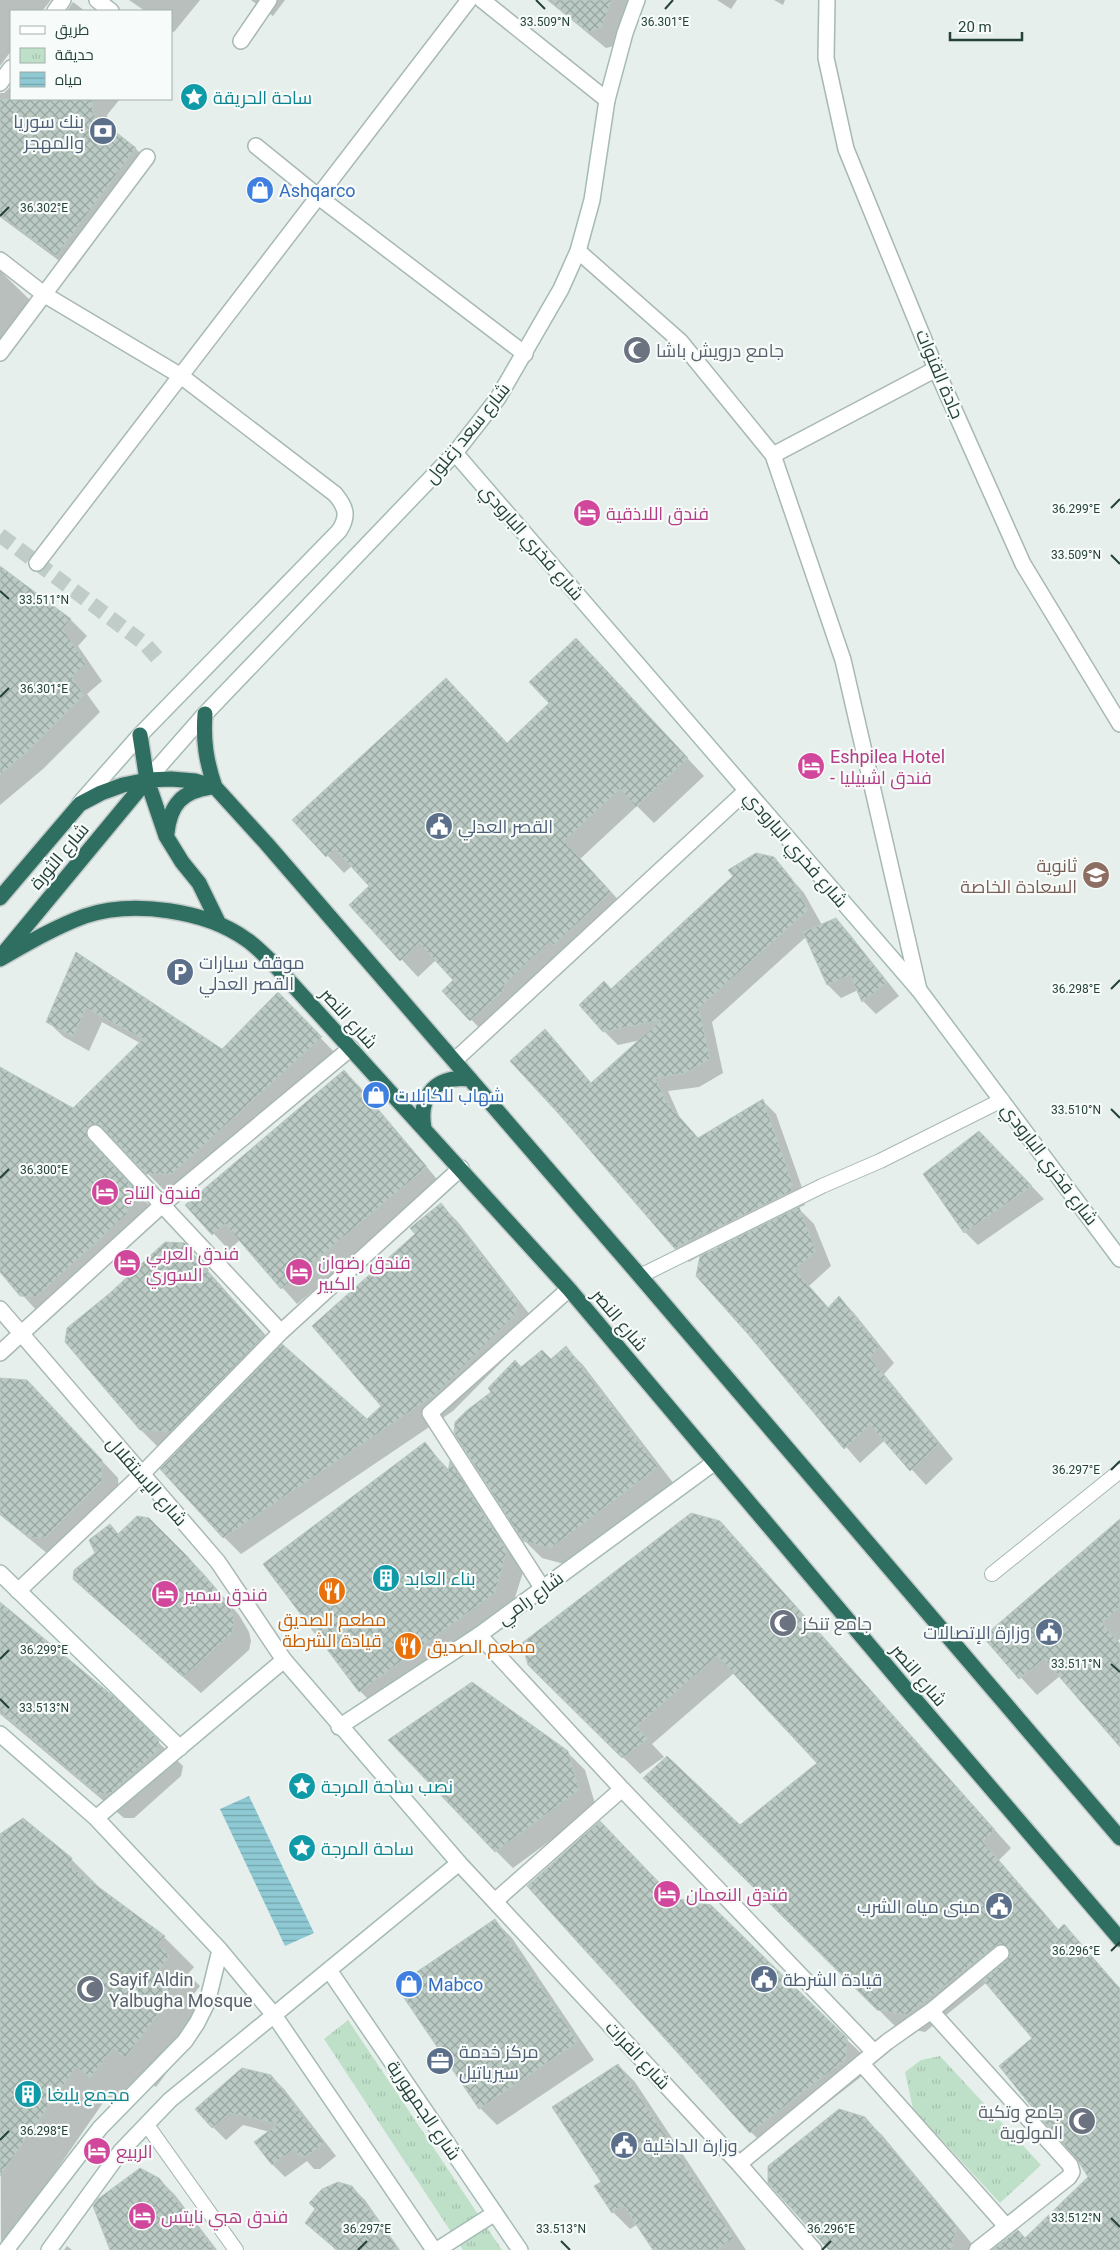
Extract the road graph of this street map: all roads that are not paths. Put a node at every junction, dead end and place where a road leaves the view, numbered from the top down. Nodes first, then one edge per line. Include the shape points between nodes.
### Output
1 (97, 0) edge
2 (270, 0) edge
3 (470, 0) edge
4 (482, 0) edge
5 (637, 0) edge
6 (827, 0) edge
7 (110, 10) edge
8 (241, 41) dead end
9 (10, 69) edge
10 (0, 83) edge
11 (607, 100) junction
12 (256, 146) dead end
13 (147, 157) dead end
14 (320, 198) junction
15 (578, 251) junction
16 (0, 260) edge
17 (45, 295) junction
18 (0, 353) edge
19 (526, 354) junction
20 (936, 369) junction
21 (182, 376) junction
22 (455, 453) junction
23 (773, 456) junction
24 (37, 563) dead end
25 (205, 714) junction
26 (1120, 724) edge
27 (140, 735) junction
28 (147, 780) junction
29 (215, 787) junction
30 (746, 791) junction
31 (80, 804) junction
32 (166, 836) junction
33 (0, 898) edge
34 (219, 924) junction
35 (0, 958) edge
36 (919, 990) junction
37 (351, 1048) junction
38 (454, 1061) junction
39 (470, 1080) junction
40 (1002, 1100) junction
41 (424, 1128) junction
42 (94, 1133) dead end
43 (461, 1168) junction
44 (162, 1205) junction
45 (1120, 1259) edge
46 (640, 1276) junction
47 (569, 1289) junction
48 (0, 1309) edge
49 (281, 1332) junction
50 (20, 1334) junction
51 (0, 1353) edge
52 (715, 1462) junction
53 (1120, 1471) edge
54 (142, 1474) junction
55 (992, 1574) dead end
56 (1, 1575) edge
57 (542, 1588) junction
58 (18, 1591) junction
59 (479, 1635) junction
60 (284, 1660) junction
61 (340, 1727) junction
62 (0, 1734) edge
63 (180, 1748) junction
64 (622, 1789) junction
65 (96, 1818) junction
66 (1120, 1838) edge
67 (460, 1863) junction
68 (495, 1901) junction
69 (1120, 1939) edge
70 (220, 1950) junction
71 (1001, 1953) dead end
72 (329, 1970) junction
73 (930, 2011) junction
74 (274, 2014) junction
75 (874, 2052) junction
76 (861, 2063) junction
77 (146, 2125) junction
78 (738, 2164) junction
79 (494, 2213) junction
80 (1006, 2226) junction
81 (6, 2250) edge
82 (49, 2250) edge
83 (236, 2250) edge
84 (436, 2250) edge
85 (520, 2250) edge
86 (814, 2250) edge
87 (977, 2250) edge

1 - 7 street
2 - 8 street
3 - 14 street
4 - 11 street
5 - 11 street, شارع سعد زغلول
6 - 20 street, جادة القنوات via 826,58 846,149
9 - 10 street
11 - 15 street, شارع سعد زغلول via 592,200
12 - 14 street
13 - 17 street
14 - 19 street
14 - 21 street
15 - 19 street, شارع سعد زغلول
15 - 23 street via 680,341
16 - 17 street
17 - 18 street
17 - 21 street
19 - 22 street, شارع سعد زغلول via 498,398
20 - 23 street
20 - 26 street, جادة القنوات via 1023,564
21 - 24 street
21 - 27 street via 334,494 344,505 346,515 339,531
22 - 25 street, شارع سعد زغلول
22 - 30 street, شارع فخري البارودي
23 - 36 street via 843,660
25 - 28 street, شارع سعد زغلول
25 - 29 highway via 207,763
27 - 28 highway
27 - 31 street
28 - 29 highway via 187,780
28 - 31 highway via 123,785
28 - 32 highway
28 - 35 highway, شارع الثورة
29 - 32 highway via 195,789 179,800 168,817
29 - 38 highway
30 - 36 street, شارع فخري البارودي
30 - 38 street
31 - 33 highway, شارع الثورة
32 - 34 highway via 199,883
34 - 35 highway, شارع النصر via 173,911 130,908 87,916 47,932
34 - 37 highway, شارع النصر via 246,939 272,962
36 - 40 street, شارع فخري البارودي
37 - 41 highway, شارع النصر
37 - 44 street
38 - 39 highway
39 - 41 highway via 456,1078 443,1081 432,1089 422,1115
39 - 46 highway
40 - 45 street, شارع فخري البارودي
40 - 46 lane
41 - 43 highway, شارع النصر
42 - 44 street
43 - 47 highway, شارع النصر
43 - 49 street
44 - 49 street
44 - 50 street
46 - 66 highway
47 - 52 highway, شارع النصر
47 - 57 street via 430,1413
48 - 50 street, شارع الإستقلال
49 - 54 street
50 - 51 street
50 - 54 street, شارع الإستقلال
52 - 57 street, شارع رامي
52 - 69 highway, شارع النصر
53 - 55 lane
54 - 58 street
54 - 60 street, شارع الإستقلال via 218,1562
56 - 58 street
57 - 59 street, شارع رامي
58 - 63 street
59 - 61 street, شارع رامي
59 - 64 street
60 - 61 street
60 - 63 street
61 - 67 street
62 - 65 street
63 - 65 street
64 - 68 street
64 - 75 street
65 - 70 street
67 - 68 street, شارع الفرات
67 - 72 street
68 - 78 street, شارع الفرات
70 - 74 street
70 - 81 street via 207,2002 189,2035 100,2128
71 - 73 street
72 - 74 street
72 - 79 street, شارع الجمهورية
73 - 75 street
73 - 80 street via 1070,2165 1072,2172 1069,2178
74 - 77 street via 170,2100
74 - 84 street
75 - 76 street
76 - 78 street
76 - 80 street
77 - 82 street via 121,2151
77 - 83 lane
78 - 86 street, شارع الفرات
79 - 84 street
79 - 85 street, شارع الجمهورية
80 - 87 street

